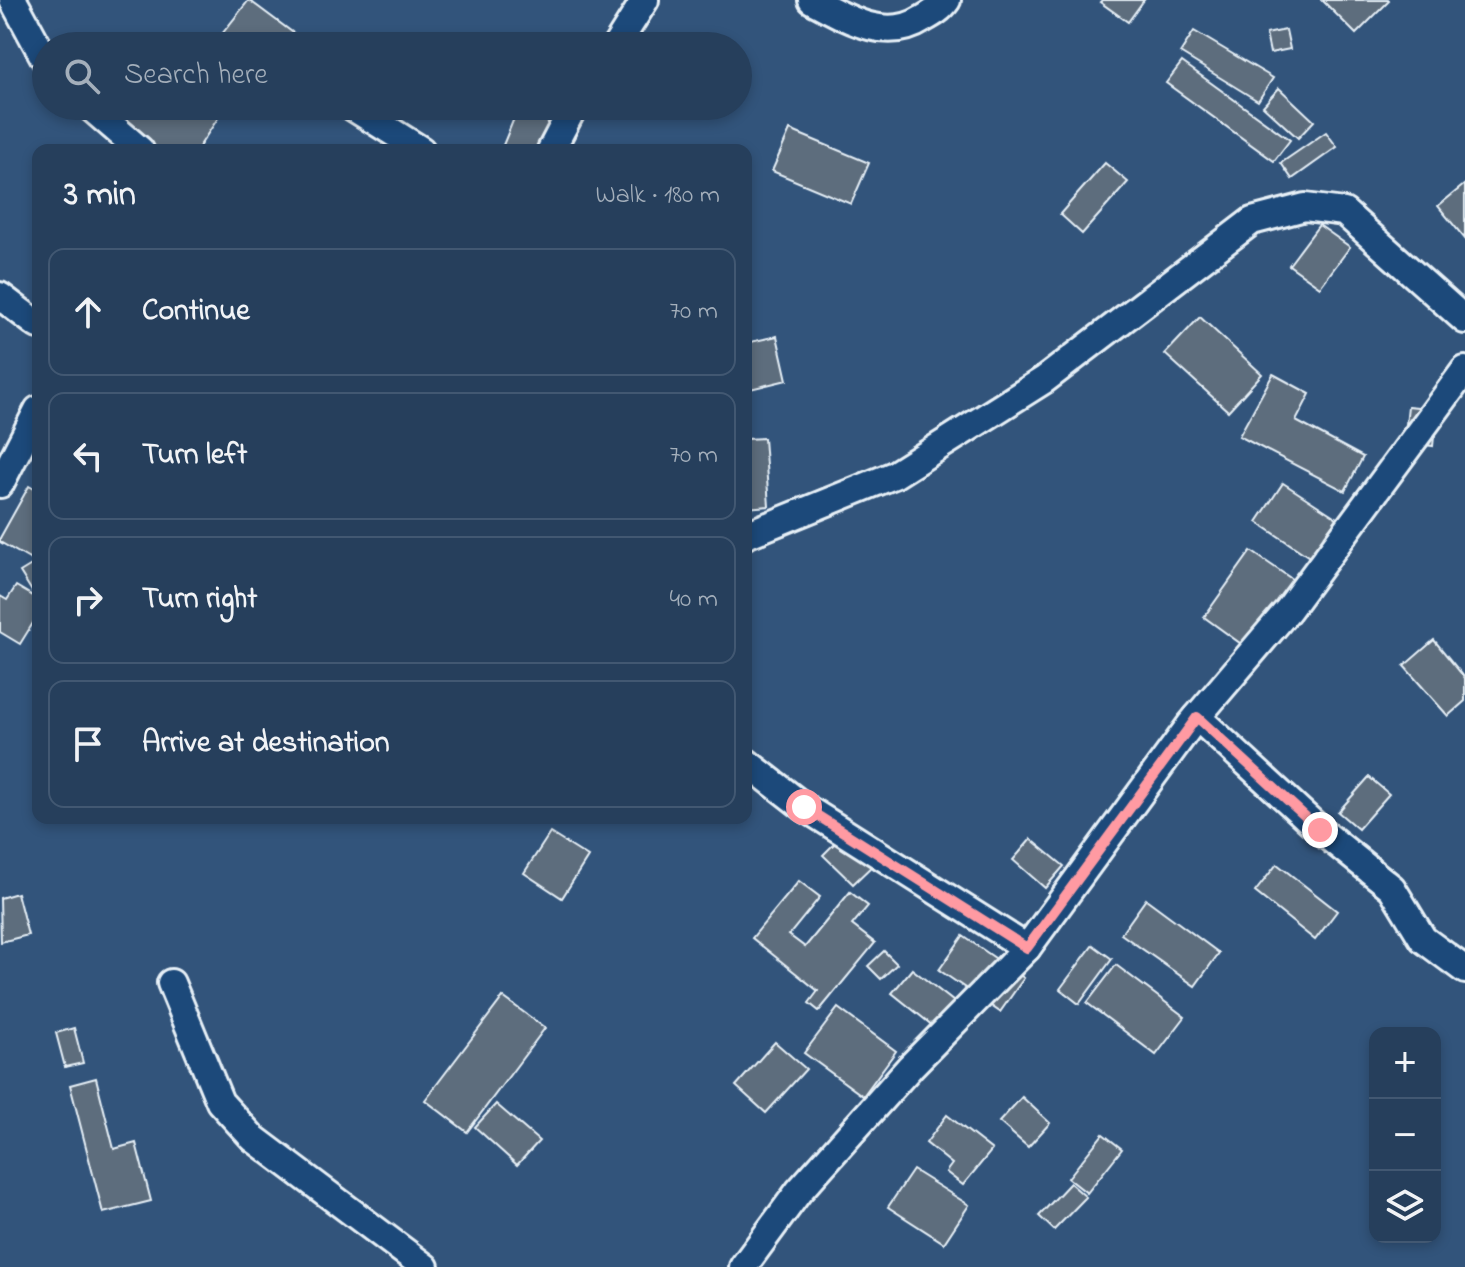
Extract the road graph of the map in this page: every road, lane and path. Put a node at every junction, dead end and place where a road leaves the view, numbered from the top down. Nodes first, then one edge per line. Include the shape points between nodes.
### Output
1 (13, 0) edge
2 (645, 0) edge
3 (812, 0) edge
4 (947, 0) edge
5 (625, 32) edge
6 (32, 35) edge
7 (105, 120) edge
8 (373, 120) edge
9 (567, 120) edge
10 (133, 144) edge
11 (411, 144) edge
12 (554, 144) edge
13 (0, 296) edge
14 (32, 320) edge
15 (1465, 320) edge
16 (1463, 377) edge
17 (32, 422) edge
18 (0, 484) edge
19 (752, 533) edge
20 (1197, 717) junction
21 (752, 767) edge
22 (1027, 948) junction
23 (1465, 970) edge
24 (171, 983) dead end
25 (425, 1267) edge
26 (743, 1267) edge

1 - 6 street
2 - 5 street
3 - 4 street via 866,27 892,31 914,25
7 - 10 street
8 - 11 street
9 - 12 street
13 - 14 street
15 - 19 street via 1344,212 1305,207 1252,221 1044,380 894,475
16 - 20 street via 1288,610
17 - 18 street
20 - 22 street
20 - 23 street via 1392,888 1423,939
21 - 22 street via 804,807
22 - 26 street via 829,1157
24 - 25 street via 220,1102 253,1138

